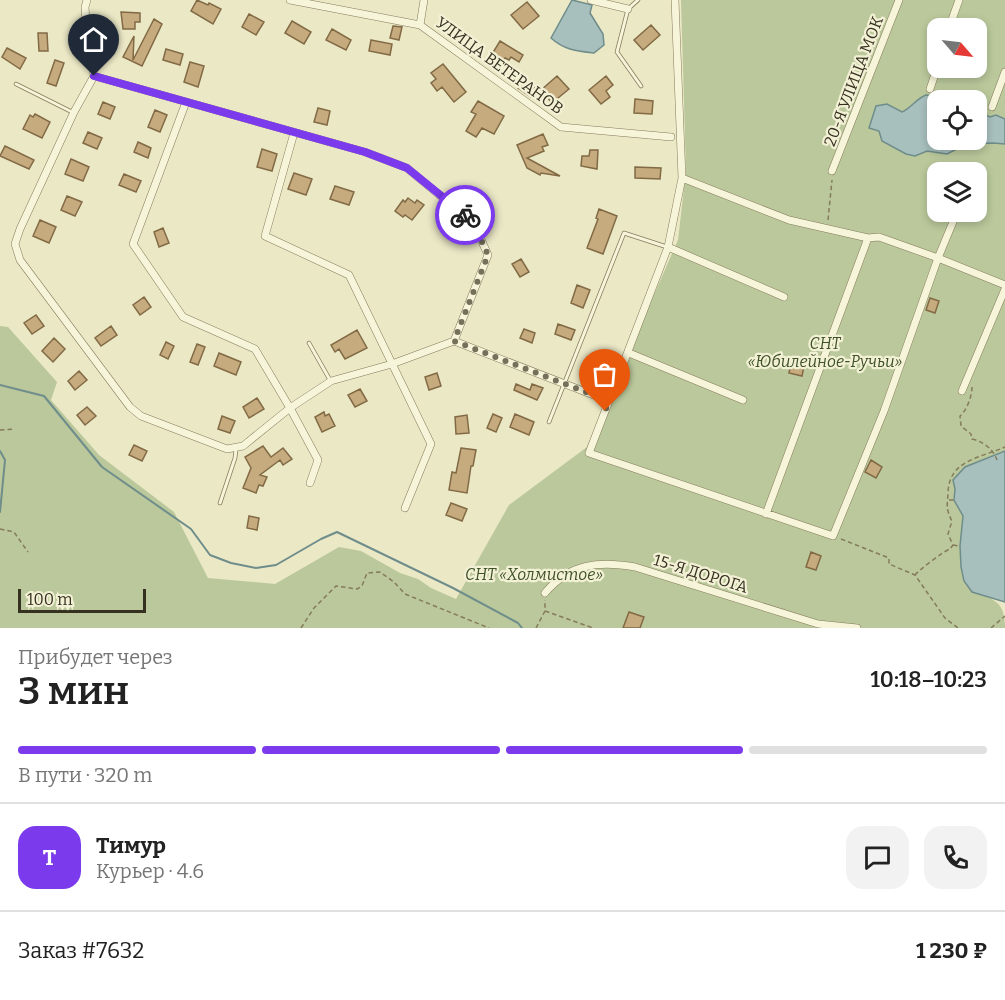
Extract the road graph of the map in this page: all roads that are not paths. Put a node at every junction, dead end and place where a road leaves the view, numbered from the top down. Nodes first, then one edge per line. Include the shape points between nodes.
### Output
1 (87, 0) edge
2 (290, 0) edge
3 (424, 0) edge
4 (591, 0) edge
5 (638, 0) edge
6 (675, 0) edge
7 (899, 0) edge
8 (959, 0) edge
9 (628, 9) junction
10 (953, 18) edge
11 (420, 25) junction
12 (1005, 72) edge
13 (94, 76) junction
14 (934, 78) edge
15 (16, 84) dead end
16 (641, 86) dead end
17 (930, 89) dead end
18 (186, 102) junction
19 (992, 107) dead end
20 (74, 112) junction
21 (294, 133) junction
22 (671, 137) dead end
23 (832, 171) road end
24 (682, 178) junction
25 (953, 222) edge
26 (868, 238) junction
27 (668, 247) junction
28 (938, 258) junction
29 (1005, 287) edge
30 (784, 297) dead end
31 (454, 341) junction
32 (309, 343) dead end
33 (628, 353) junction
34 (392, 364) junction
35 (331, 381) junction
36 (564, 384) junction
37 (962, 392) dead end
38 (743, 400) dead end
39 (609, 401) junction
40 (290, 408) junction
41 (549, 422) dead end
42 (236, 447) junction
43 (310, 483) dead end
44 (220, 503) dead end
45 (405, 508) dead end
46 (766, 514) junction
47 (545, 593) road end
48 (857, 628) edge

1 - 13 street via 86,22
2 - 11 street, УЛИЦА ВЕТЕРАНОВ
3 - 11 street, УЛИЦА ВЕТЕРАНОВ
4 - 9 street
5 - 9 lane
6 - 24 street
7 - 23 street, 20-Я УЛИЦА МОК
8 - 10 street
9 - 16 lane via 617,52
11 - 22 street, УЛИЦА ВЕТЕРАНОВ via 561,127
12 - 19 street
13 - 18 street
13 - 20 street
14 - 17 street
15 - 20 lane
18 - 21 street
18 - 40 street via 133,244 183,317 255,349
20 - 42 street via 20,229 15,244 20,260 130,407 141,416 228,449
21 - 31 street via 407,168 474,224 488,255
21 - 34 street via 266,236 349,275
24 - 26 street via 789,220
24 - 27 street
25 - 28 street
26 - 28 street via 879,237
26 - 46 street
27 - 30 street
27 - 33 street
27 - 36 lane via 624,233
28 - 29 street
28 - 46 street via 884,411 833,536
29 - 37 street
31 - 34 street
31 - 36 street
32 - 35 lane
33 - 38 street
33 - 39 street
34 - 35 street
34 - 45 street via 431,444
35 - 40 street
36 - 39 street
36 - 41 lane
39 - 46 street via 589,453
40 - 42 street via 243,446
40 - 43 street via 318,460
42 - 44 lane
47 - 48 street, 15-Я ДОРОГА via 571,571 608,563 635,567 818,624

